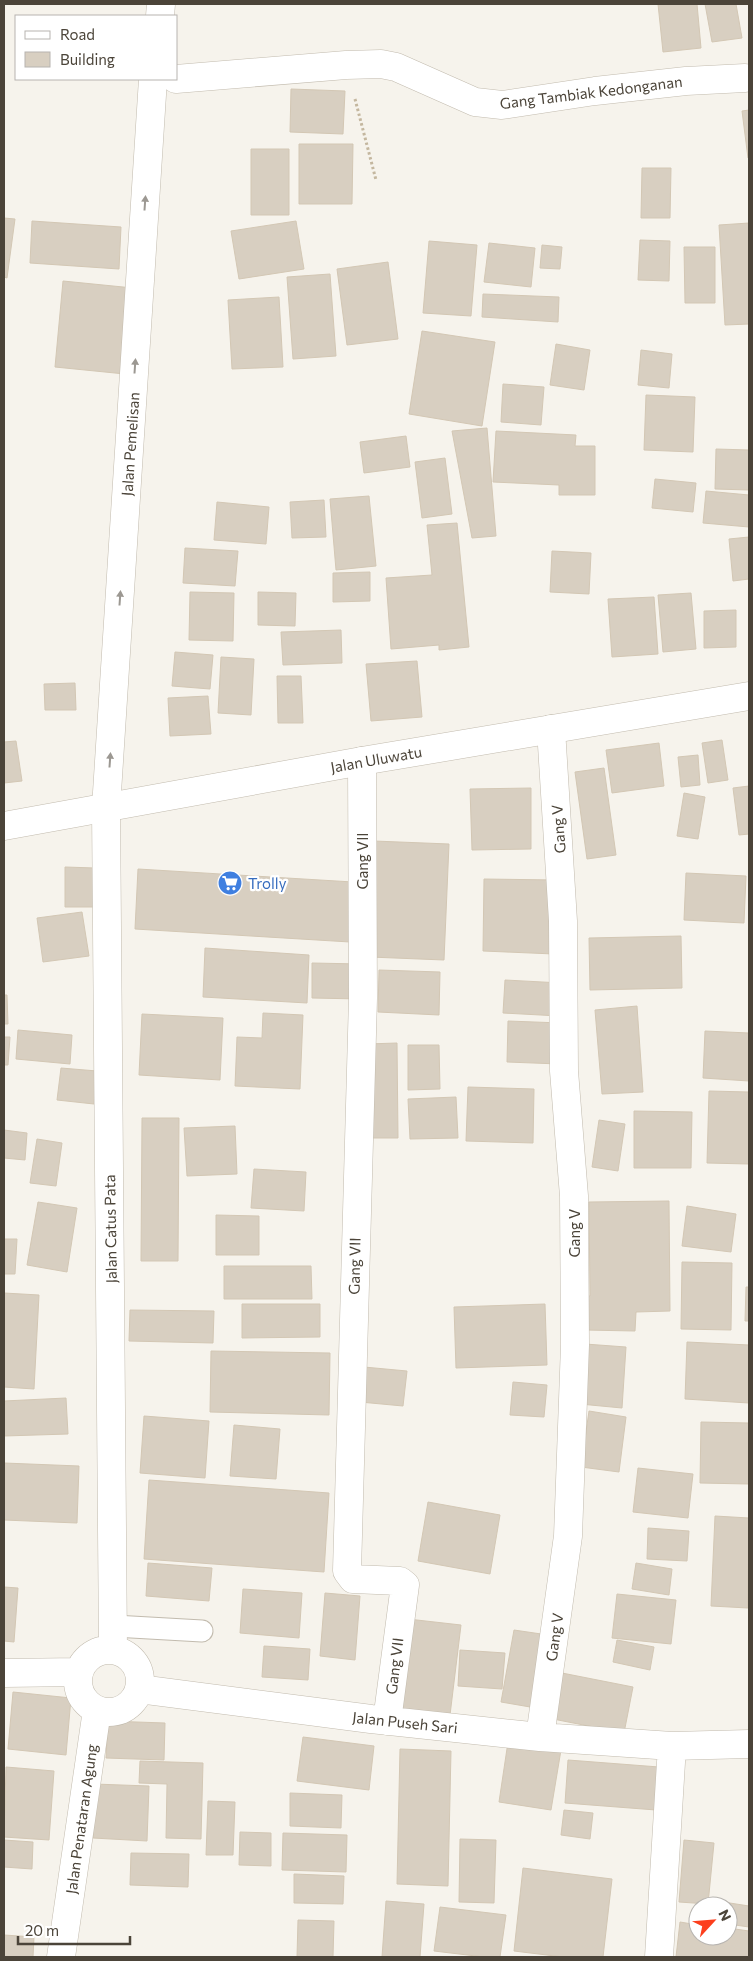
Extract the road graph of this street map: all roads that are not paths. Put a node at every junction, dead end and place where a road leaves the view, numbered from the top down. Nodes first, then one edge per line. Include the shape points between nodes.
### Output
1 (178, 78) edge
2 (745, 78) dead end
3 (164, 80) edge
4 (749, 696) edge
5 (551, 729) junction
6 (362, 761) junction
7 (106, 808) junction
8 (4, 826) edge
9 (202, 1631) dead end
10 (114, 1638) junction
11 (79, 1672) junction
12 (4, 1673) edge
13 (139, 1689) junction
14 (97, 1710) junction
15 (387, 1721) junction
16 (540, 1737) junction
17 (749, 1744) edge
18 (672, 1746) junction
19 (61, 1957) edge
20 (659, 1957) edge

1 - 2 street, Gang Tambiak Kedonganan via 380,64 396,67 475,102 502,105 595,90
7 -> 3 street, Jalan Pemelisan
4 - 5 street, Jalan Uluwatu
5 - 6 street, Jalan Uluwatu
5 - 16 street, Gang V via 563,920 564,1071 574,1196 575,1345 568,1536
6 - 7 street, Jalan Uluwatu
6 - 15 street, Gang VII via 363,998 347,1571 353,1579 400,1581 404,1585
7 - 8 street, Jalan Uluwatu
7 - 10 street, Jalan Catus Pata
9 - 10 lane
10 - 11 street via 103,1651 84,1662
10 - 13 street via 135,1664 140,1676
11 - 12 street
11 - 14 street via 79,1687 85,1701
13 - 14 street via 131,1704 114,1712
13 - 15 street, Jalan Puseh Sari
14 - 19 street, Jalan Penataran Agung
15 - 16 street, Jalan Puseh Sari
16 - 18 street, Jalan Puseh Sari
17 - 18 street, Jalan Puseh Sari
18 - 20 street

